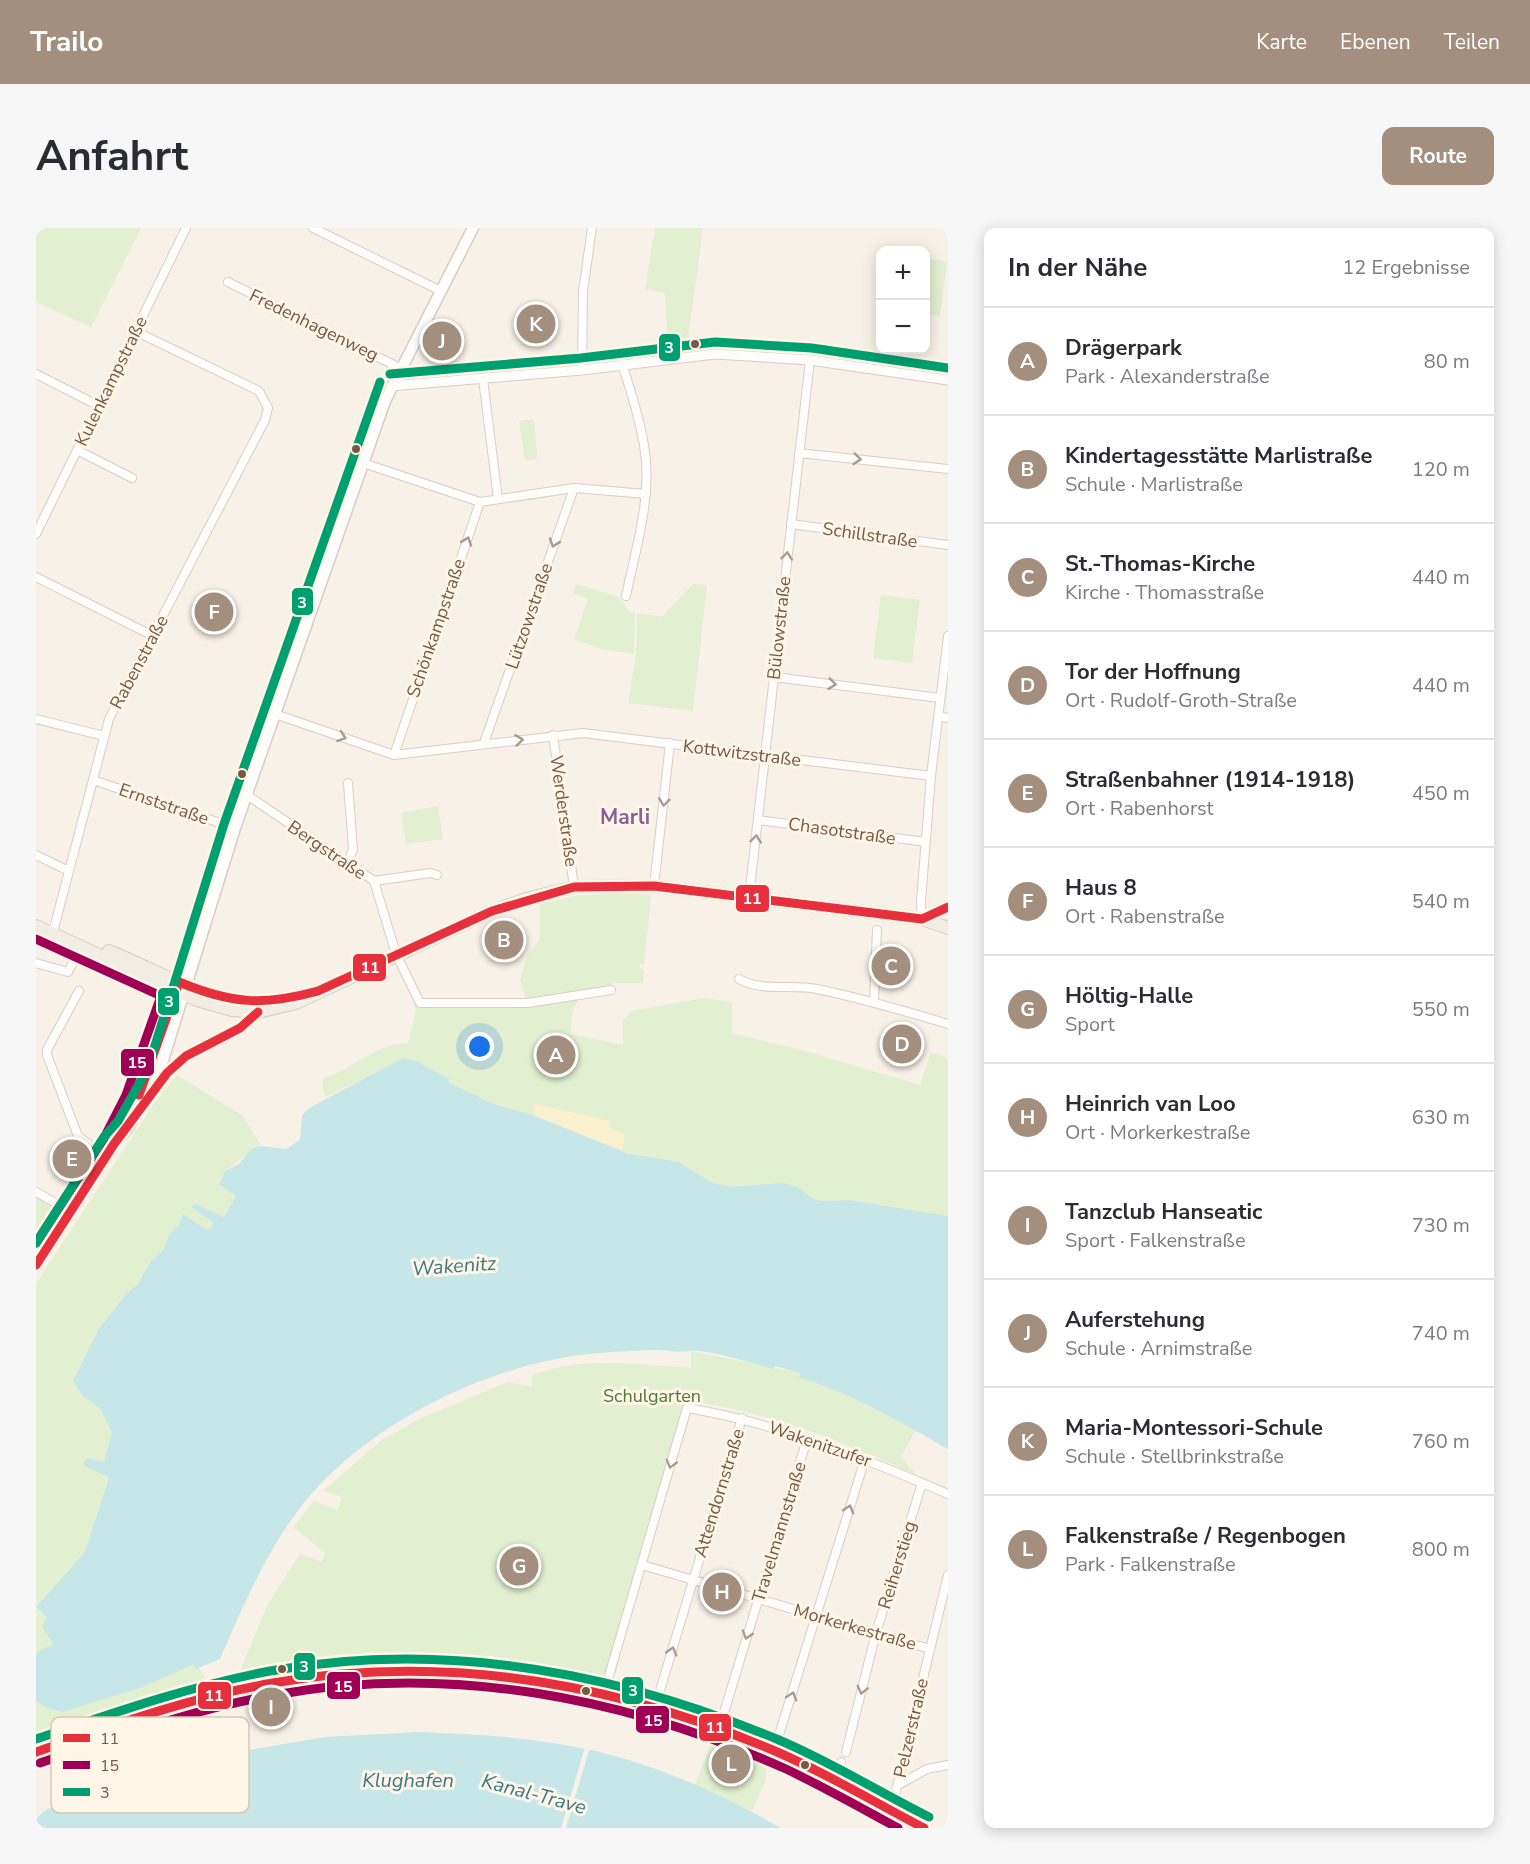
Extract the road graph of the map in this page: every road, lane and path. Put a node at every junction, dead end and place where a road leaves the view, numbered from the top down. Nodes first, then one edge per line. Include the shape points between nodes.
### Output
1 (186, 228) edge
2 (314, 228) edge
3 (473, 228) edge
4 (592, 228) edge
5 (228, 282) dead end
6 (441, 291) junction
7 (135, 331) junction
8 (810, 360) junction
9 (622, 364) junction
10 (400, 368) junction
11 (582, 370) junction
12 (36, 374) edge
13 (483, 379) junction
14 (948, 380) edge
15 (391, 386) junction
16 (99, 406) junction
17 (77, 450) junction
18 (799, 453) junction
19 (363, 463) junction
20 (948, 469) edge
21 (132, 478) dead end
22 (574, 488) junction
23 (646, 494) junction
24 (498, 499) junction
25 (480, 502) junction
26 (791, 524) junction
27 (36, 534) edge
28 (948, 545) edge
29 (36, 578) edge
30 (626, 596) dead end
31 (153, 636) junction
32 (948, 636) edge
33 (774, 677) junction
34 (940, 698) junction
35 (275, 714) junction
36 (938, 716) junction
37 (948, 718) edge
38 (36, 719) edge
39 (553, 735) junction
40 (104, 736) junction
41 (670, 743) junction
42 (484, 744) junction
43 (394, 755) junction
44 (765, 755) junction
45 (931, 776) junction
46 (93, 780) junction
47 (348, 783) dead end
48 (247, 795) junction
49 (758, 820) junction
50 (235, 828) junction
51 (926, 842) junction
52 (36, 855) edge
53 (348, 864) junction
54 (69, 871) junction
55 (437, 875) dead end
56 (374, 882) junction
57 (654, 886) junction
58 (574, 887) junction
59 (749, 897) junction
60 (948, 908) edge
61 (922, 919) junction
62 (36, 926) edge
63 (948, 928) edge
64 (877, 930) dead end
65 (53, 932) junction
66 (81, 947) junction
67 (396, 954) junction
68 (36, 963) edge
69 (739, 979) dead end
70 (182, 988) junction
71 (611, 990) dead end
72 (79, 991) dead end
73 (874, 1002) junction
74 (280, 1005) junction
75 (258, 1012) junction
76 (948, 1024) edge
77 (159, 1056) junction
78 (176, 1064) junction
79 (150, 1093) junction
80 (114, 1144) junction
81 (106, 1157) junction
82 (36, 1192) edge
83 (70, 1211) junction
84 (36, 1265) edge
85 (741, 1418) junction
86 (807, 1439) junction
87 (865, 1459) junction
88 (922, 1483) junction
89 (948, 1494) edge
90 (642, 1565) junction
91 (948, 1575) edge
92 (693, 1580) junction
93 (758, 1599) junction
94 (817, 1615) junction
95 (876, 1633) junction
96 (930, 1648) junction
97 (604, 1693) junction
98 (655, 1707) junction
99 (145, 1717) edge
100 (719, 1729) junction
101 (51, 1747) edge
102 (36, 1752) edge
103 (774, 1752) junction
104 (846, 1752) dead end
105 (841, 1762) dead end
106 (948, 1765) edge
107 (832, 1779) junction
108 (898, 1785) junction
109 (891, 1811) junction
110 (924, 1828) edge

1 - 7 street, Kulenkampstraße
2 - 6 street
3 - 6 main road
4 - 11 street via 584,291
5 - 10 street, Fredenhagenweg
6 - 10 main road
7 - 16 street, Kulenkampstraße
7 - 31 street, Rabenstraße via 259,391 268,408 266,420
8 - 9 street via 715,354
8 - 14 street
8 - 18 street, Bülowstraße
9 - 11 street
9 - 23 street via 644,445
10 - 15 main road
11 - 13 street
12 - 16 street
13 - 15 street
13 - 24 street
15 - 19 main road
16 - 17 street, Kulenkampstraße
17 - 21 street
17 - 27 street, Kulenkampstraße
18 -> 20 street
18 - 26 street, Bülowstraße
19 - 25 street
19 - 35 main road
22 - 23 street
22 - 24 street
22 -> 42 street, Lützowstraße
23 - 30 street
24 - 25 street
43 -> 25 street, Schönkampstraße
26 - 28 street, Schillstraße
33 -> 26 street, Bülowstraße
29 - 31 street
31 - 40 street, Rabenstraße
32 - 34 street
33 -> 34 street
33 - 44 street, Bülowstraße
34 - 36 street
35 -> 43 street
35 - 48 main road
36 - 37 street
36 - 45 street
38 - 40 street
39 - 41 street, Kottwitzstraße via 583,733
42 -> 39 street, Kottwitzstraße
39 - 58 street, Werderstraße
40 - 46 street, Rabenstraße
41 - 44 street, Kottwitzstraße
41 -> 57 street
42 - 43 street, Kottwitzstraße
44 - 45 street, Kottwitzstraße
44 - 49 street, Bülowstraße
45 - 51 street
46 - 50 street, Ernststraße
46 - 54 street, Rabenstraße
47 - 53 street via 353,849
48 - 50 main road
48 - 53 street, Bergstraße
49 - 51 street, Chasotstraße
59 -> 49 street, Bülowstraße
50 - 70 main road
51 - 61 street
52 - 54 street
53 - 56 street, Bergstraße
54 - 65 street, Rabenstraße
55 - 56 street
56 - 67 street, Bergstraße
57 - 58 main road
57 - 59 main road
58 - 67 main road via 526,898
59 - 61 main road
60 - 61 main road
61 - 63 main road
62 - 65 main road
64 - 73 street
65 - 66 main road
65 - 70 main road via 110,951
66 - 68 street via 68,972
66 - 70 main road
67 - 71 street, Bergstraße via 420,1003 528,1003
67 - 74 main road
69 - 73 street via 749,985 814,988
70 - 74 main road via 233,1002
70 - 75 main road via 213,1005
70 - 77 main road
72 - 81 street via 43,1048 78,1136
73 - 76 street
74 - 75 main road
75 - 78 street via 245,1026
77 - 78 street
77 - 79 main road
77 - 80 main road
78 - 79 street
79 - 80 main road
80 - 81 main road
81 - 83 main road
82 - 83 street
83 - 84 main road
85 - 86 street, Wakenitzufer
85 -> 90 street, Wakenitzufer via 687,1408
85 - 92 street, Attendornstraße
86 - 87 street, Wakenitzufer
86 - 93 street, Travelmannstraße
87 - 88 street, Wakenitzufer
94 -> 87 street
88 - 89 street, Wakenitzufer
88 - 95 street, Reiherstieg
90 - 92 street, Morkerkestraße
90 - 97 street
91 - 96 street, Pelzerstraße
92 - 93 street, Morkerkestraße
98 -> 92 street, Attendornstraße
93 - 94 street, Morkerkestraße
93 -> 100 street, Travelmannstraße
94 - 95 street, Morkerkestraße
103 -> 94 street
95 - 96 street, Morkerkestraße
95 -> 104 street, Reiherstieg
96 - 108 street, Pelzerstraße
97 - 98 main road
97 - 99 main road via 551,1682 465,1673 348,1674 274,1683 207,1697
98 - 100 main road
100 - 103 main road
101 - 102 main road
103 - 107 main road
105 - 107 street
106 - 108 street via 927,1769
107 - 109 main road
108 - 109 street, Pelzerstraße
109 - 110 main road

